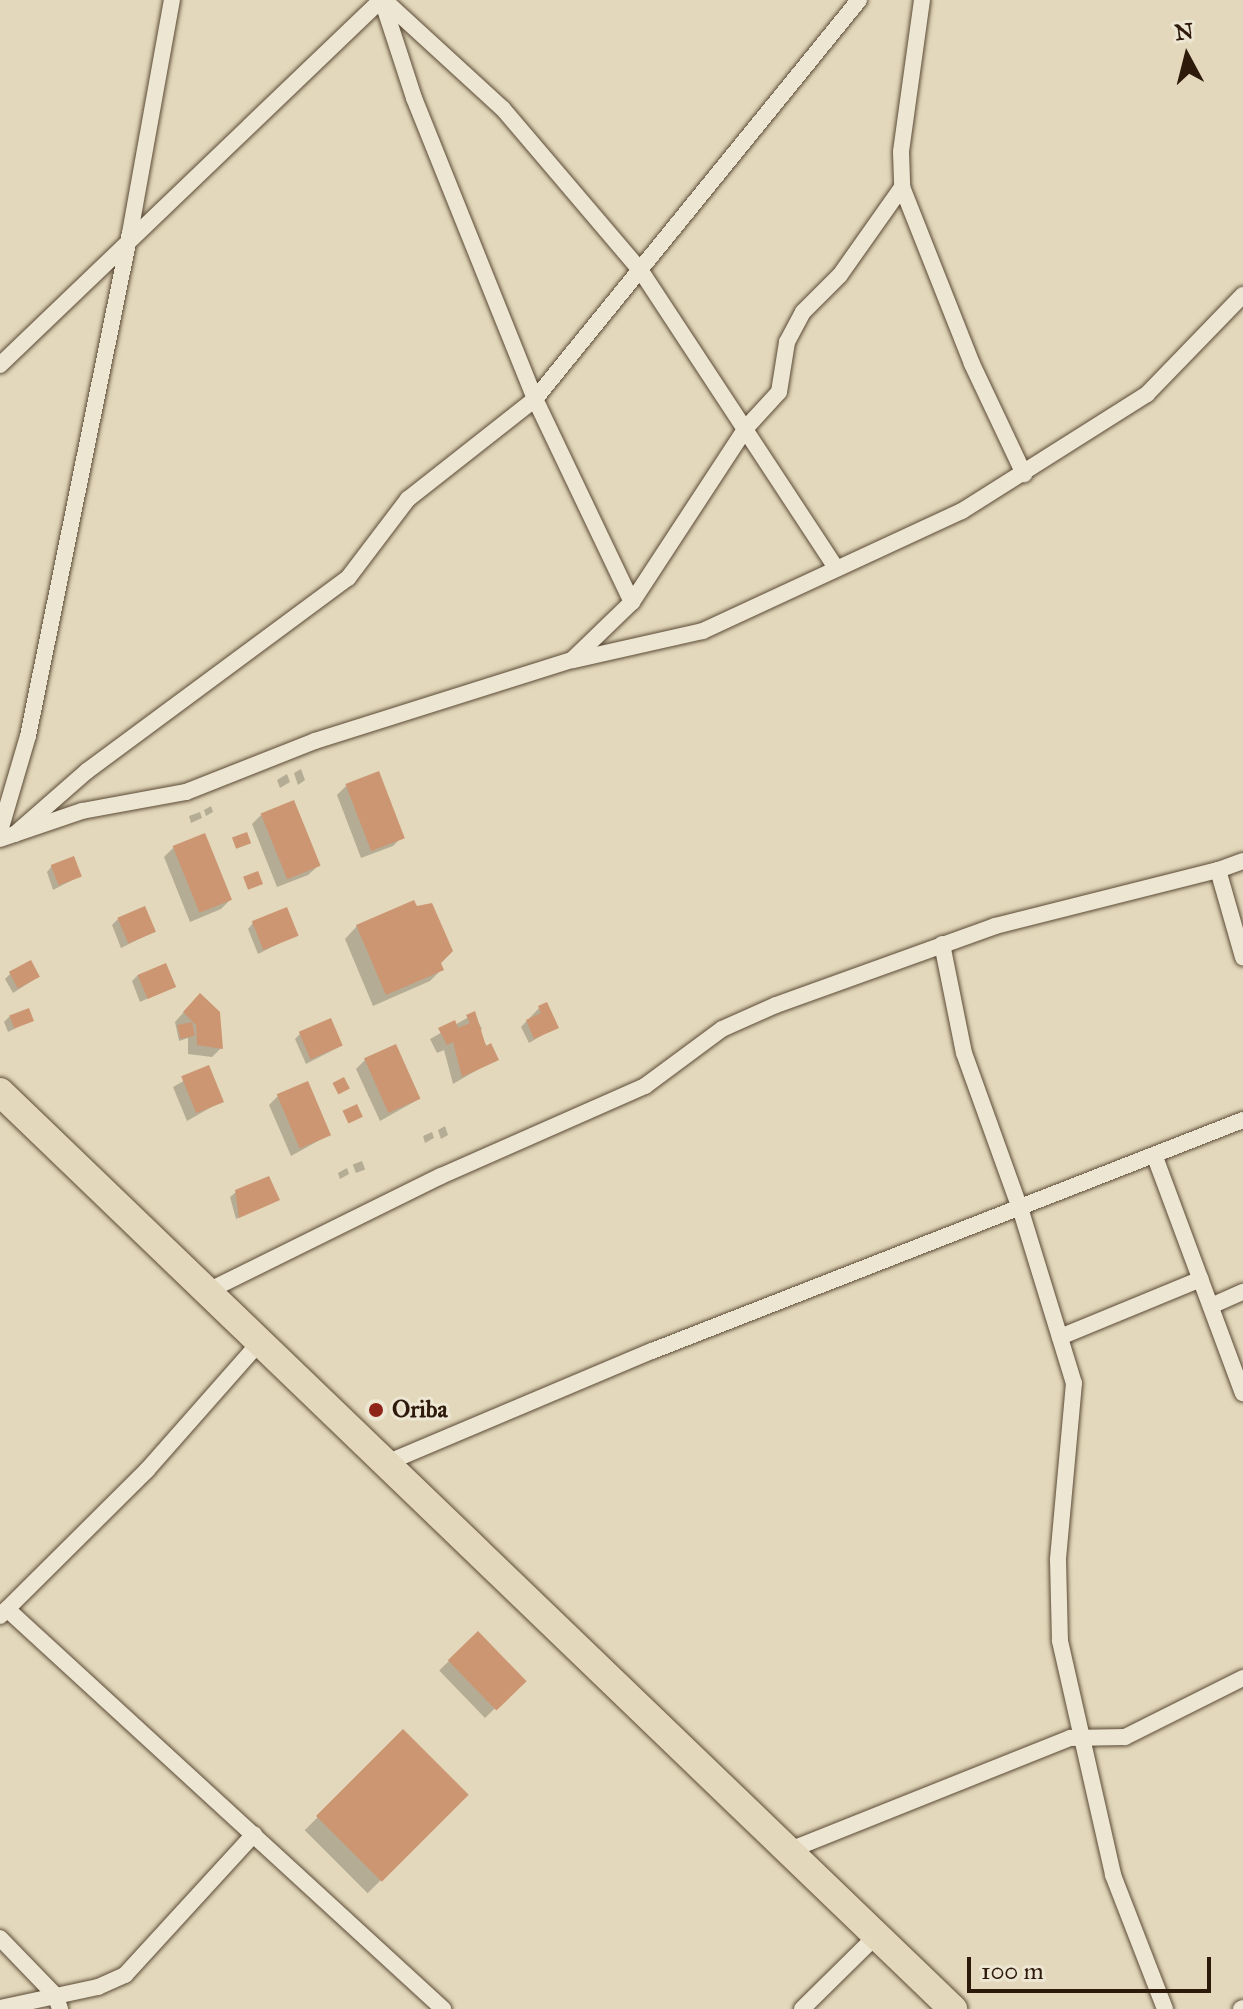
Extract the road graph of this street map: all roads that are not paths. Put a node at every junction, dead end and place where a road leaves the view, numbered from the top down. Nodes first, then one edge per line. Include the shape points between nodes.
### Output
1 (172, 0) edge
2 (382, 0) edge
3 (859, 0) edge
4 (922, 0) edge
5 (902, 187) junction
6 (129, 239) junction
7 (641, 271) junction
8 (1243, 295) edge
9 (0, 365) edge
10 (535, 399) junction
11 (745, 429) junction
12 (1024, 474) junction
13 (836, 568) junction
14 (632, 602) junction
15 (572, 660) junction
16 (5, 835) edge
17 (1243, 861) edge
18 (1218, 870) junction
19 (942, 944) junction
20 (1243, 957) edge
21 (0, 1092) edge
22 (1243, 1120) edge
23 (1155, 1157) junction
24 (1021, 1211) junction
25 (1201, 1279) junction
26 (1243, 1292) edge
27 (204, 1293) junction
28 (1211, 1306) junction
29 (1060, 1337) junction
30 (259, 1343) junction
31 (1243, 1393) edge
32 (384, 1464) junction
33 (3, 1613) edge
34 (1243, 1678) edge
35 (1079, 1737) junction
36 (254, 1834) junction
37 (790, 1850) junction
38 (877, 1935) junction
39 (0, 1938) edge
40 (57, 2002) edge
41 (0, 2008) edge
42 (443, 2009) edge
43 (802, 2009) edge
44 (953, 2009) edge
45 (1165, 2009) edge

1 - 6 street
2 - 6 street
2 - 7 street via 503,109
2 - 10 street via 406,77
3 - 7 street
4 - 5 street via 901,152
5 - 11 street via 840,275 803,312 787,342 779,392
5 - 12 street via 972,364
6 - 9 street
6 - 16 street
7 - 10 street
7 - 11 street
8 - 12 street via 1147,394
10 - 14 street
10 - 16 street via 408,499 348,578
11 - 13 street
11 - 14 street
12 - 13 street via 962,511
13 - 15 street via 703,631
14 - 15 street
15 - 16 street via 315,741 186,792 82,811
17 - 18 street
18 - 19 street via 1036,914
18 - 20 street
19 - 24 street via 964,1053
19 - 27 street via 722,1029 645,1086 441,1176
21 - 27 highway
22 - 23 street
23 - 24 street
23 - 25 street
24 - 29 street
24 - 32 street via 652,1351
25 - 28 street
25 - 29 street
26 - 28 street
27 - 30 highway
28 - 31 street
29 - 35 street via 1076,1409 1062,1511 1058,1623
30 - 32 highway
30 - 33 street via 147,1470
32 - 37 highway
33 - 36 street
34 - 35 street via 1125,1737
35 - 37 street
35 - 45 street via 1113,1875
36 - 40 street via 125,1975
36 - 42 street
37 - 38 highway
38 - 43 street
38 - 44 highway
39 - 40 street
40 - 41 street

